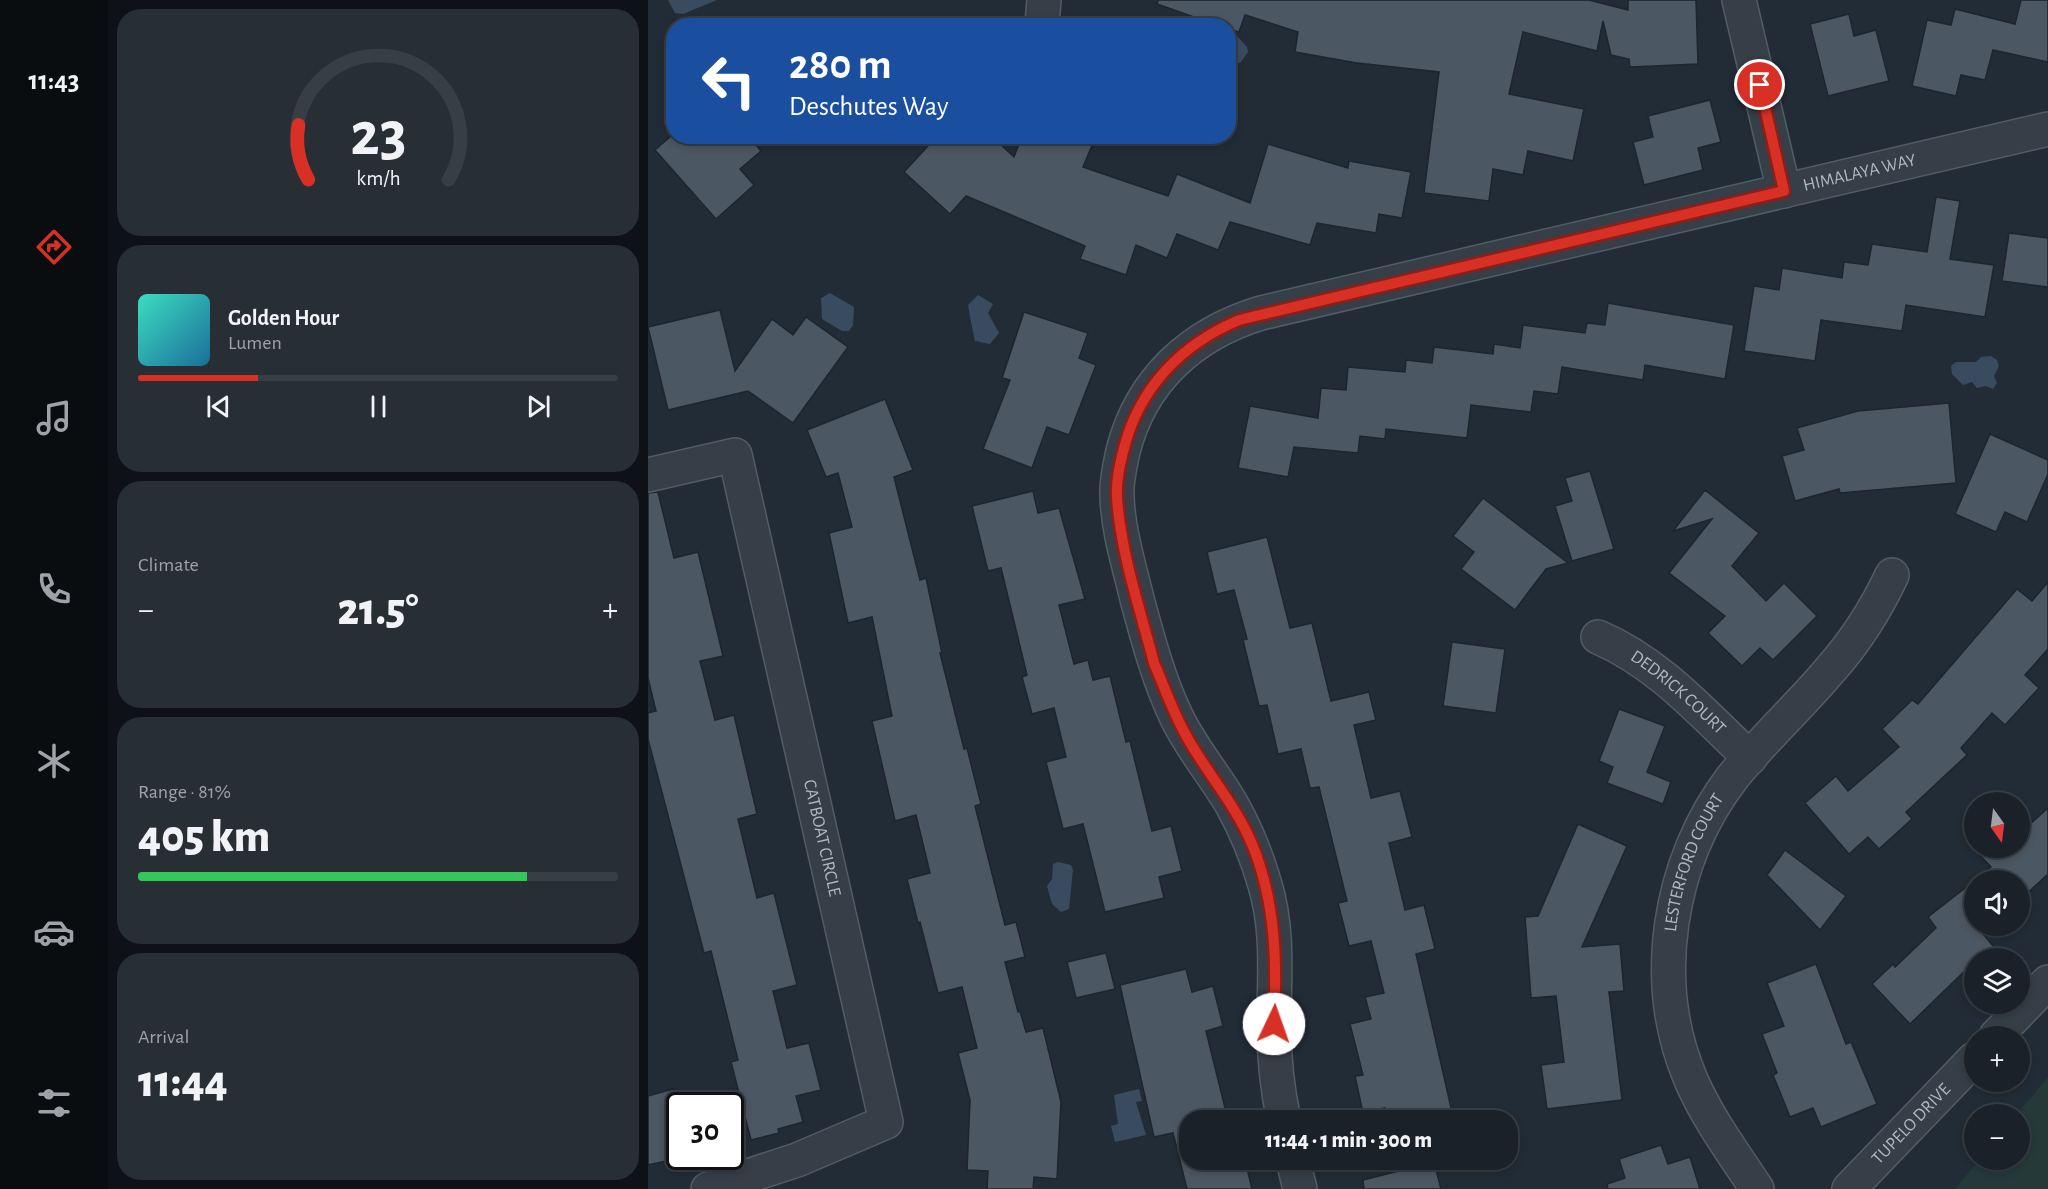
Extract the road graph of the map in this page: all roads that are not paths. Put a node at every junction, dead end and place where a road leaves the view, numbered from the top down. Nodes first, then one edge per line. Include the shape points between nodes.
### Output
1 (1739, 0) edge
2 (2048, 129) edge
3 (1784, 191) junction
4 (648, 475) edge
5 (1892, 575) dead end
6 (1598, 637) dead end
7 (1750, 758) junction
8 (2043, 998) edge
9 (2008, 1026) edge
10 (1964, 1069) edge
11 (1282, 1110) edge
12 (1295, 1170) edge
13 (708, 1189) edge
14 (1300, 1189) edge
15 (1757, 1189) edge
16 (1849, 1189) edge

1 - 3 street
2 - 3 street, HIMALAYA WAY
3 - 11 street, HIMALAYA WAY via 1239,320 1180,355 1138,408 1118,473 1122,540 1158,674 1188,739 1252,844 1266,887 1274,931 1276,1071
4 - 13 street, CATBOAT CIRCLE via 735,454 886,1122 797,1160
5 - 7 street, LESTERFORD COURT via 1850,646
6 - 7 street, DEDRICK COURT via 1657,670
7 - 15 street, LESTERFORD COURT via 1703,823 1683,871 1671,923 1668,975 1670,1002 1690,1078
8 - 9 street
10 - 16 street, TUPELO DRIVE
12 - 14 street

